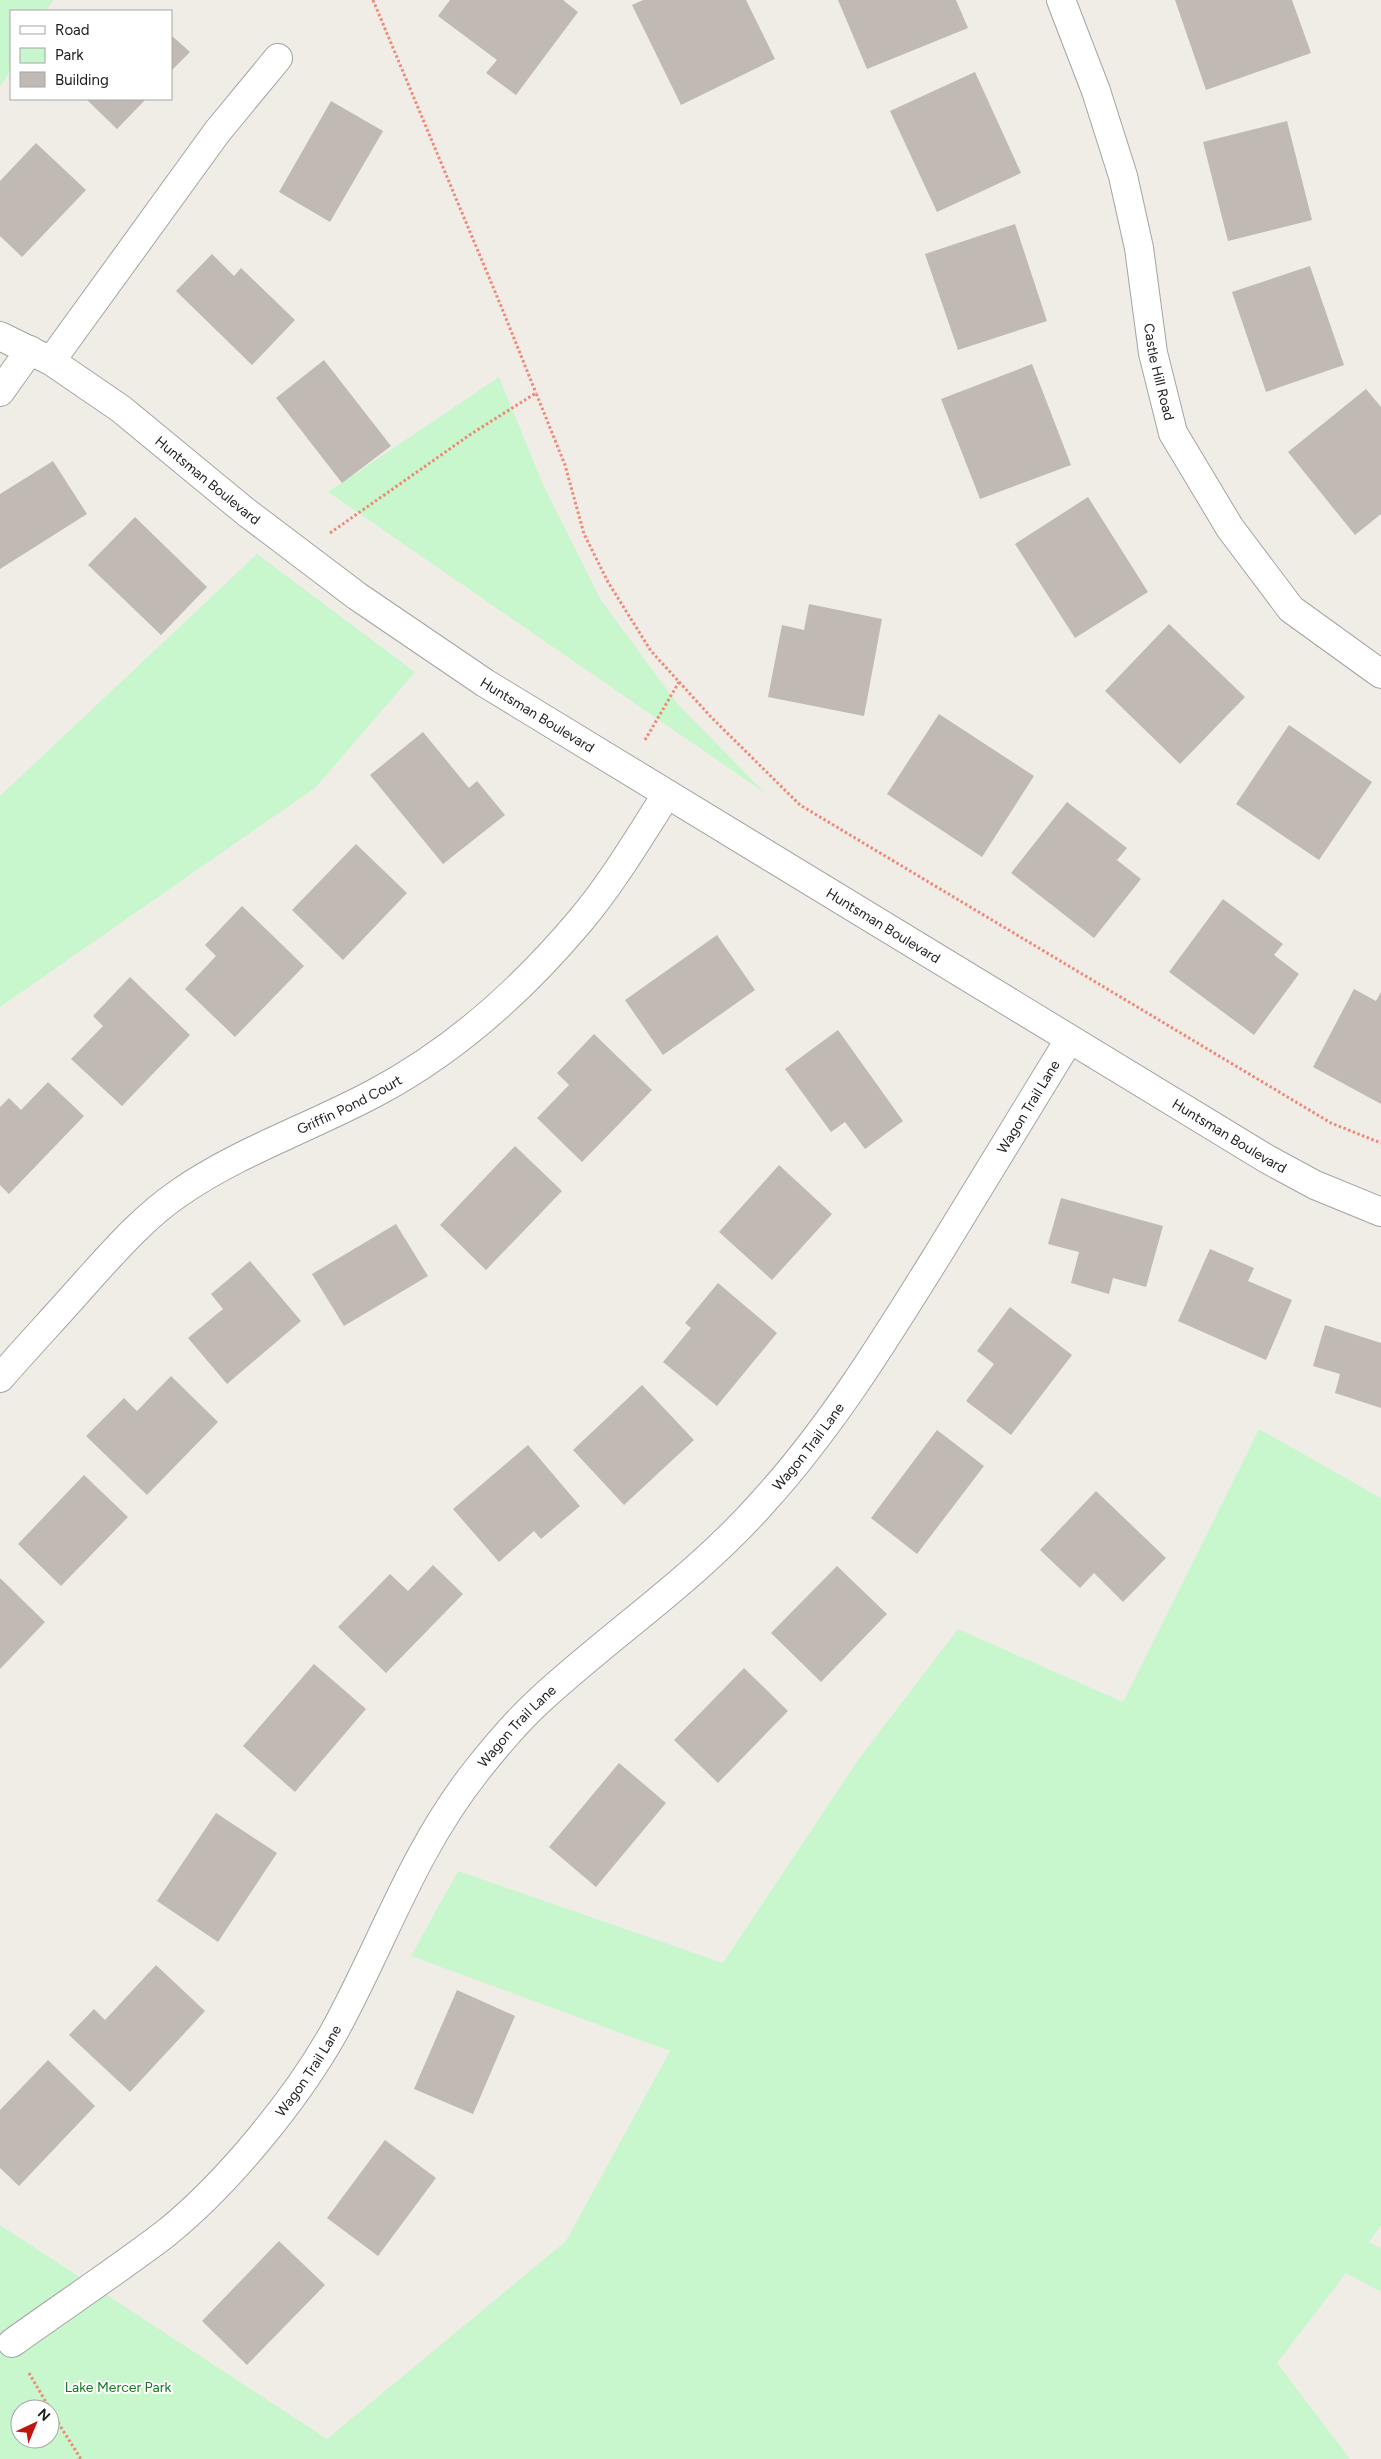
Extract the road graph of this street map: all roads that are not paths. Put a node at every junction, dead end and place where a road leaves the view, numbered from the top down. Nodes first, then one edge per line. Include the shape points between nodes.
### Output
1 (1061, 0) edge
2 (278, 58) dead end
3 (0, 336) edge
4 (41, 355) junction
5 (0, 392) edge
6 (1381, 674) edge
7 (667, 794) junction
8 (1069, 1040) junction
9 (1381, 1212) edge
10 (0, 1378) edge
11 (12, 2343) road end

1 - 6 street, Castle Hill Road via 1096,91 1122,176 1139,248 1153,353 1173,433 1230,528 1291,609
2 - 4 street via 217,132 84,312
3 - 4 street, Huntsman Boulevard
4 - 5 street
4 - 7 street, Huntsman Boulevard via 121,409 301,554 390,620 485,683
7 - 8 street, Huntsman Boulevard
7 - 10 street, Griffin Pond Court via 619,869 580,920 525,981 474,1027 425,1064 373,1094 207,1175 178,1193 145,1220 112,1254
8 - 9 street, Huntsman Boulevard via 1267,1159
8 - 11 street, Wagon Trail Lane via 884,1341 810,1448 761,1505 700,1565 537,1702 458,1794 415,1864 334,2032 265,2131 211,2191 166,2232

